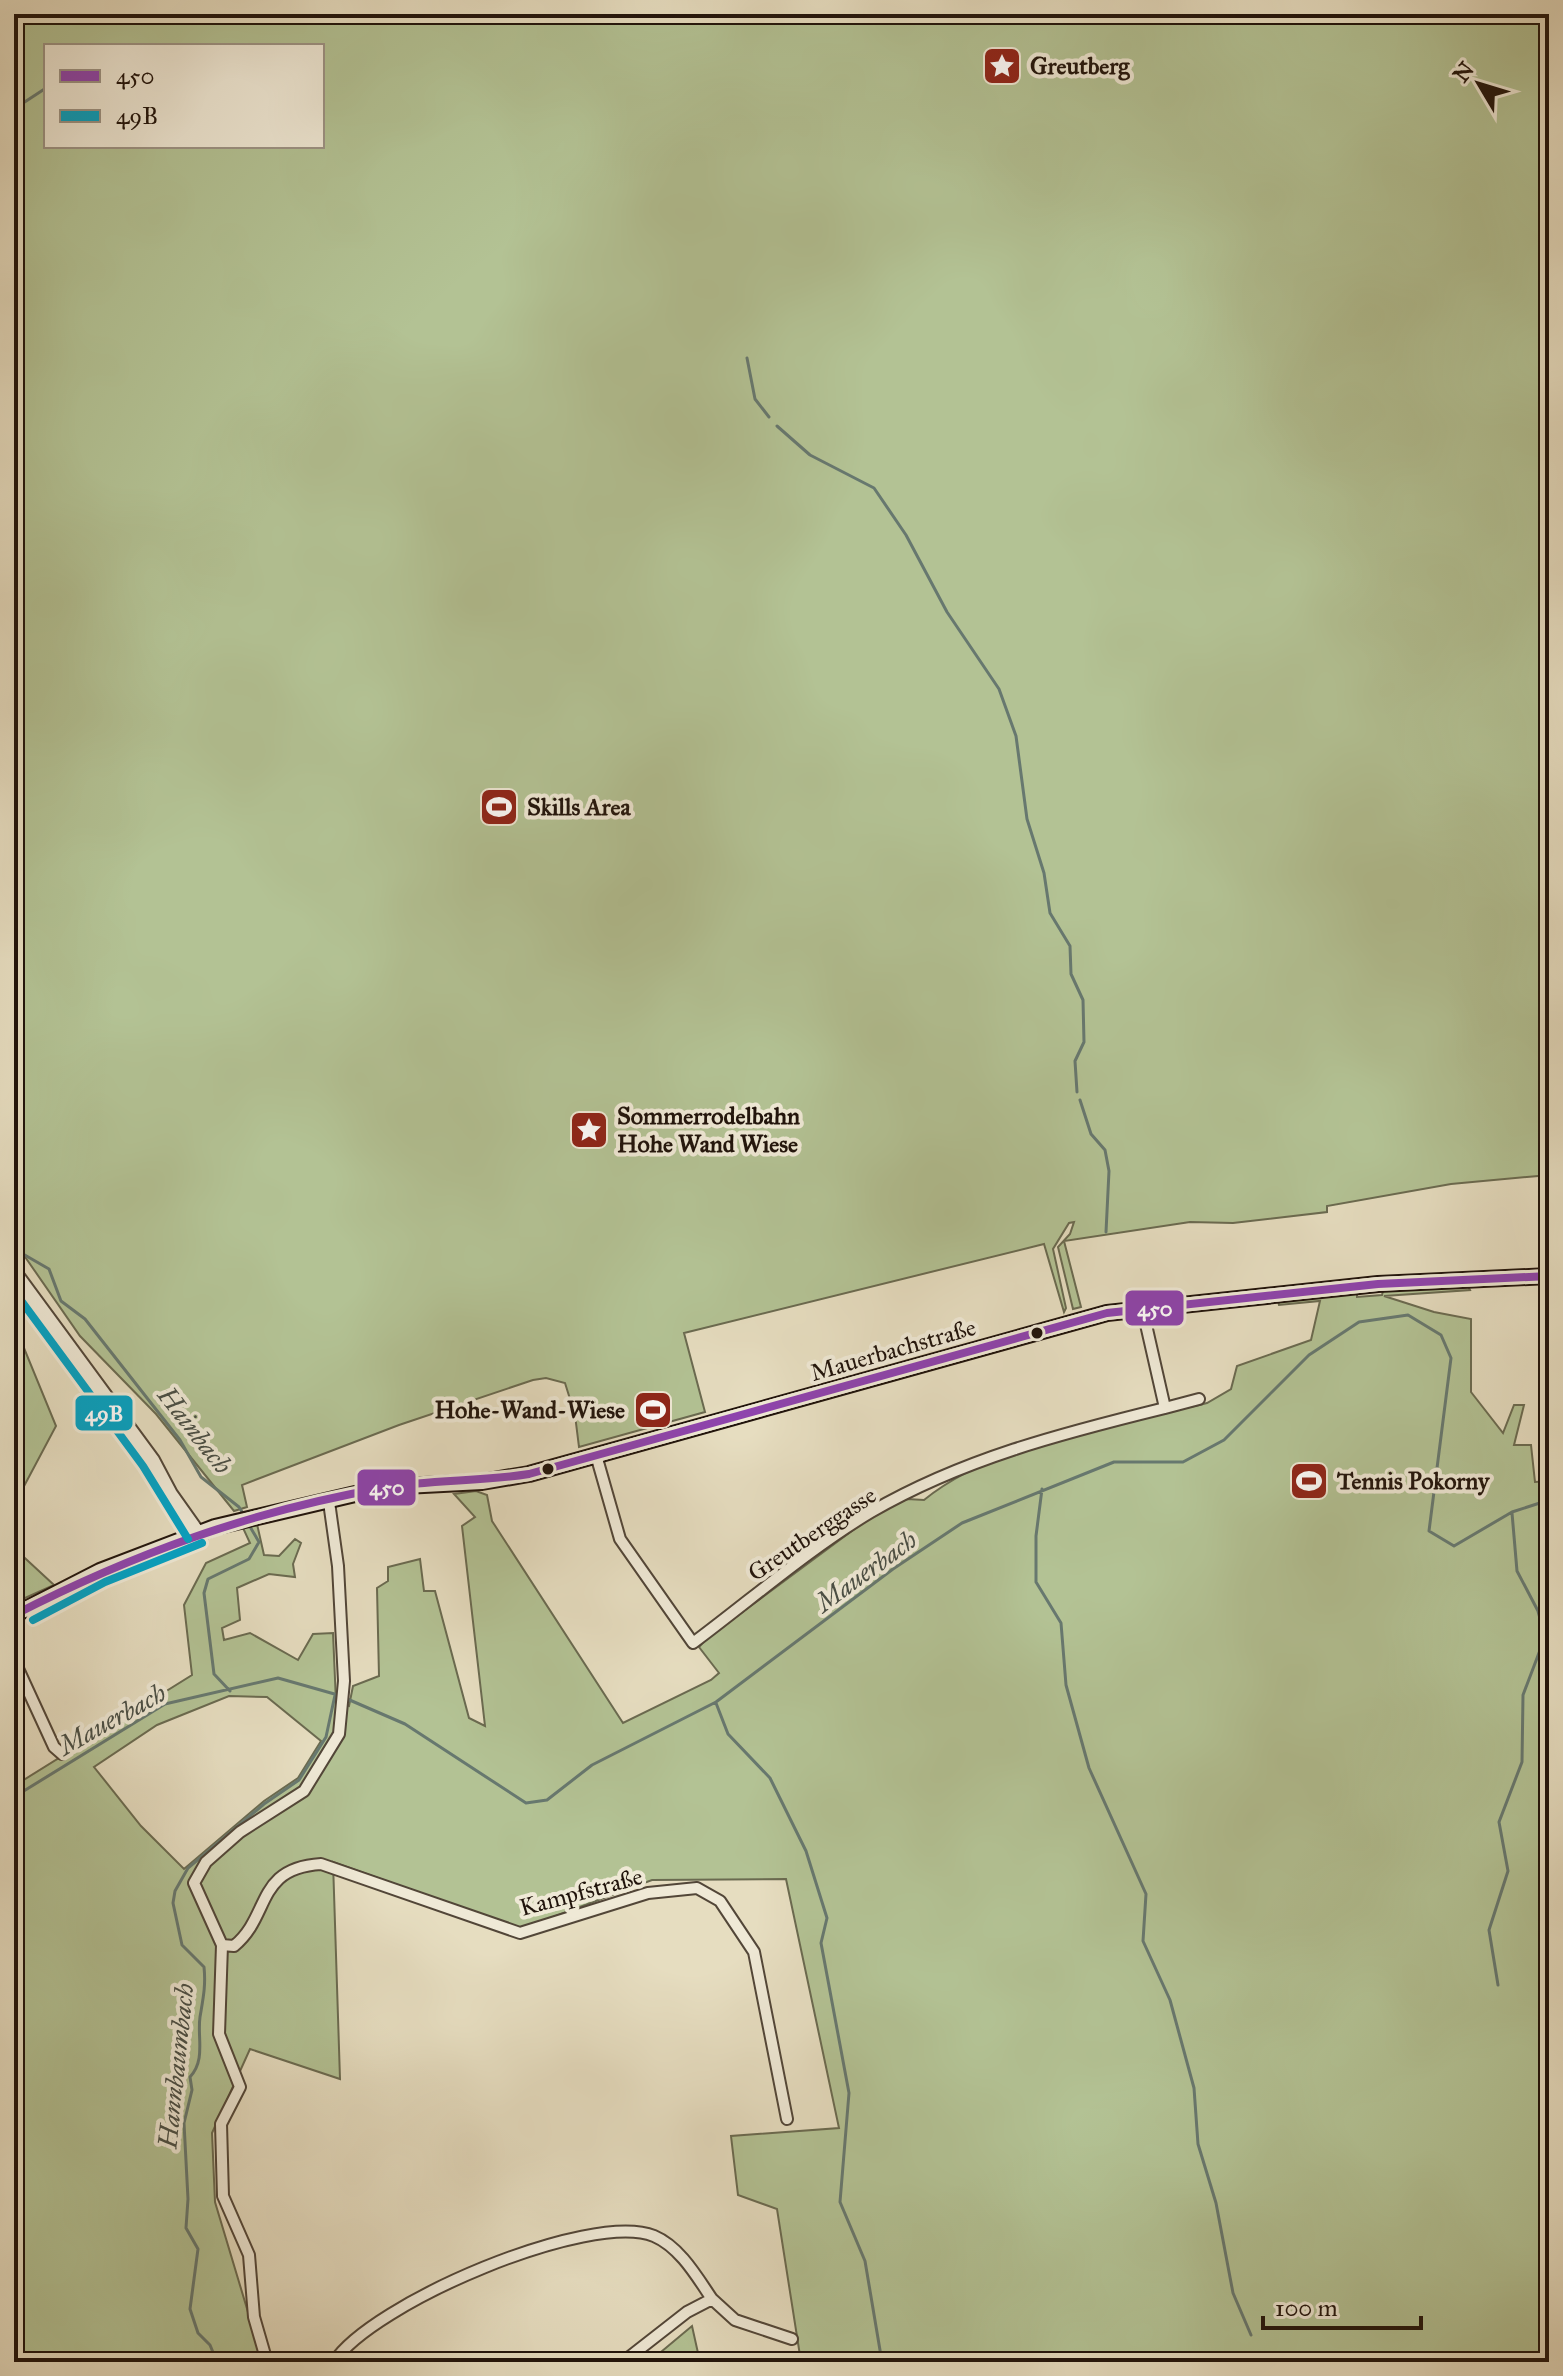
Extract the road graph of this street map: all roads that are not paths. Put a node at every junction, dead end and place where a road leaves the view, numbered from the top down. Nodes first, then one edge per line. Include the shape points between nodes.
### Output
1 (14, 1271) edge
2 (1549, 1276) edge
3 (1142, 1307) junction
4 (1199, 1399) dead end
5 (1165, 1408) junction
6 (596, 1455) junction
7 (329, 1502) junction
8 (198, 1532) junction
9 (14, 1615) edge
10 (14, 1660) edge
11 (62, 1754) dead end
12 (222, 1945) junction
13 (787, 2119) dead end
14 (712, 2299) junction
15 (792, 2339) dead end
16 (267, 2362) edge
17 (334, 2362) edge
18 (623, 2362) edge

1 - 8 street via 153,1460
2 - 3 main road, Mauerbachstraße via 1378,1284
3 - 5 street
3 - 6 main road, Mauerbachstraße
4 - 5 street, Greutberggasse
5 - 6 street, Greutberggasse via 1046,1437 872,1512 693,1643 620,1539
6 - 7 main road, Mauerbachstraße via 516,1477 401,1484
7 - 8 main road, Mauerbachstraße
7 - 12 street via 338,1566 344,1713 330,1753 304,1791 240,1832 206,1862 194,1883
8 - 9 main road via 100,1571
10 - 11 street
12 - 13 street, Kampfstraße via 234,1946 246,1937 260,1903 280,1877 300,1865 321,1864 520,1933 648,1893 697,1888 720,1901 754,1952
12 - 16 street via 219,2034 240,2087 221,2124 223,2196 249,2255 254,2317
14 - 15 street via 735,2320
14 - 17 street via 677,2253 657,2237 638,2231 607,2233 524,2253 428,2293 375,2322
14 - 18 street

